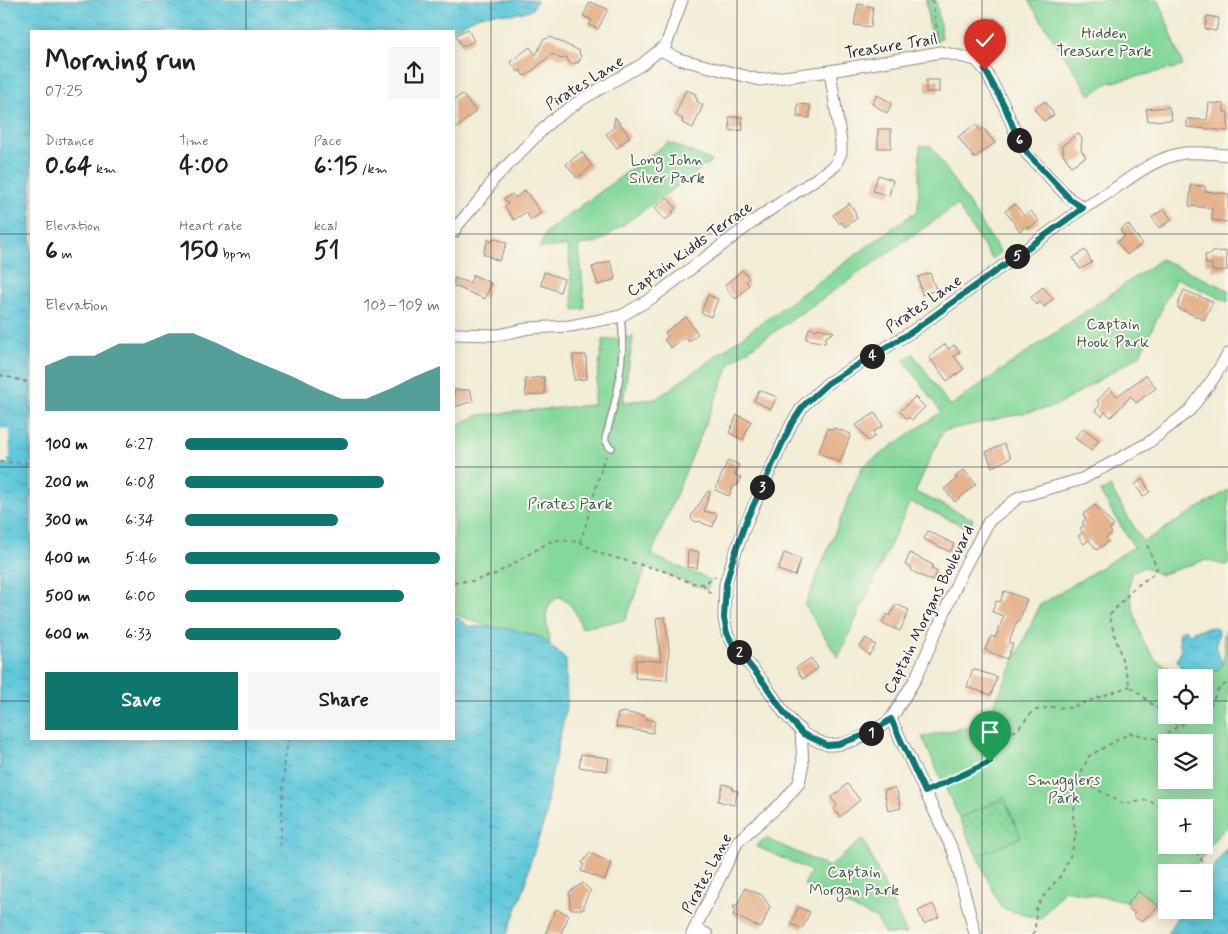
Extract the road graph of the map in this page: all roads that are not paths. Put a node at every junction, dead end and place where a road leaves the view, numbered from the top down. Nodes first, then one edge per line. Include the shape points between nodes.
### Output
1 (682, 0) edge
2 (660, 50) junction
3 (830, 71) junction
4 (1228, 156) edge
5 (1083, 208) junction
6 (455, 230) edge
7 (621, 316) junction
8 (455, 334) edge
9 (1228, 354) edge
10 (610, 448) road end
11 (891, 719) junction
12 (800, 731) junction
13 (693, 931) edge
14 (706, 934) edge
15 (975, 934) edge

1 - 2 street, Pirates Lane via 670,36
2 - 3 street, Treasure Trail via 679,59 760,80
2 - 6 street, Pirates Lane via 550,122 493,180
3 - 5 street, Treasure Trail via 941,52 976,60 985,70 1028,154 1070,199
3 - 7 street, Captain Kidds Terrace via 841,142 841,153 835,166 758,218 652,298
4 - 5 street, Pirates Lane via 1183,153 1163,160
5 - 12 street, Pirates Lane via 913,331 828,383 804,405 792,423 746,521 726,584 724,618 734,646
7 - 8 street, Captain Kidds Terrace via 498,335
7 - 10 lane via 622,367 605,439
9 - 11 street, Captain Morgans Boulevard via 1190,410 1148,443 1082,480 1019,497 989,521 962,572 916,678
11 - 12 street via 873,732 839,744 827,745
11 - 15 street, Captain Morgans Boulevard via 954,853
12 - 13 street, Pirates Lane via 803,764 799,783 783,802 738,841
13 - 14 street

